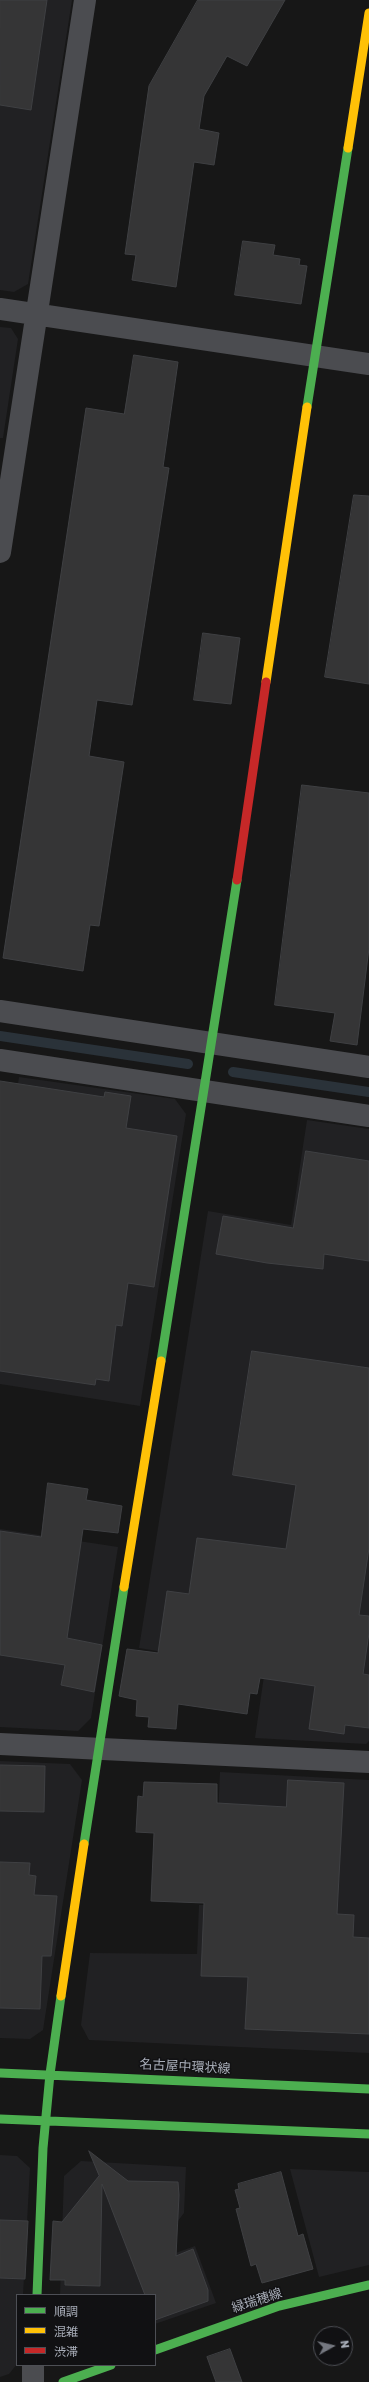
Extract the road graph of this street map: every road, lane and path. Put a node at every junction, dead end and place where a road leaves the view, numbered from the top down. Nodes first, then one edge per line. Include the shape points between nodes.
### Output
1 (85, 0) edge
2 (369, 13) edge
3 (0, 309) edge
4 (37, 314) junction
5 (315, 356) junction
6 (369, 364) edge
7 (0, 552) edge
8 (0, 1011) edge
9 (212, 1043) junction
10 (0, 1060) edge
11 (369, 1067) edge
12 (204, 1090) junction
13 (369, 1116) edge
14 (0, 1744) edge
15 (98, 1748) junction
16 (369, 1762) edge
17 (0, 2073) edge
18 (50, 2074) junction
19 (369, 2090) edge
20 (0, 2120) edge
21 (47, 2122) junction
22 (369, 2134) edge
23 (369, 2285) edge
24 (37, 2294) edge
25 (156, 2350) edge
26 (33, 2366) edge
27 (108, 2366) edge
28 (33, 2382) edge
29 (63, 2382) edge

1 - 4 street
2 - 5 street
3 - 4 street
4 - 5 street
4 - 7 street
5 - 6 street
5 - 9 street
8 - 9 street
9 - 11 street
9 - 12 street
10 - 12 street
12 - 13 street
12 - 15 street
14 - 15 street
15 - 16 street
15 - 18 street
17 - 18 street, 名古屋中環状線
18 - 19 street, 名古屋中環状線
18 - 21 street
20 - 21 street
21 - 22 street
21 - 24 street via 43,2148
23 - 25 street, 緑瑞穂線 via 279,2306
26 - 28 street
27 - 29 street

